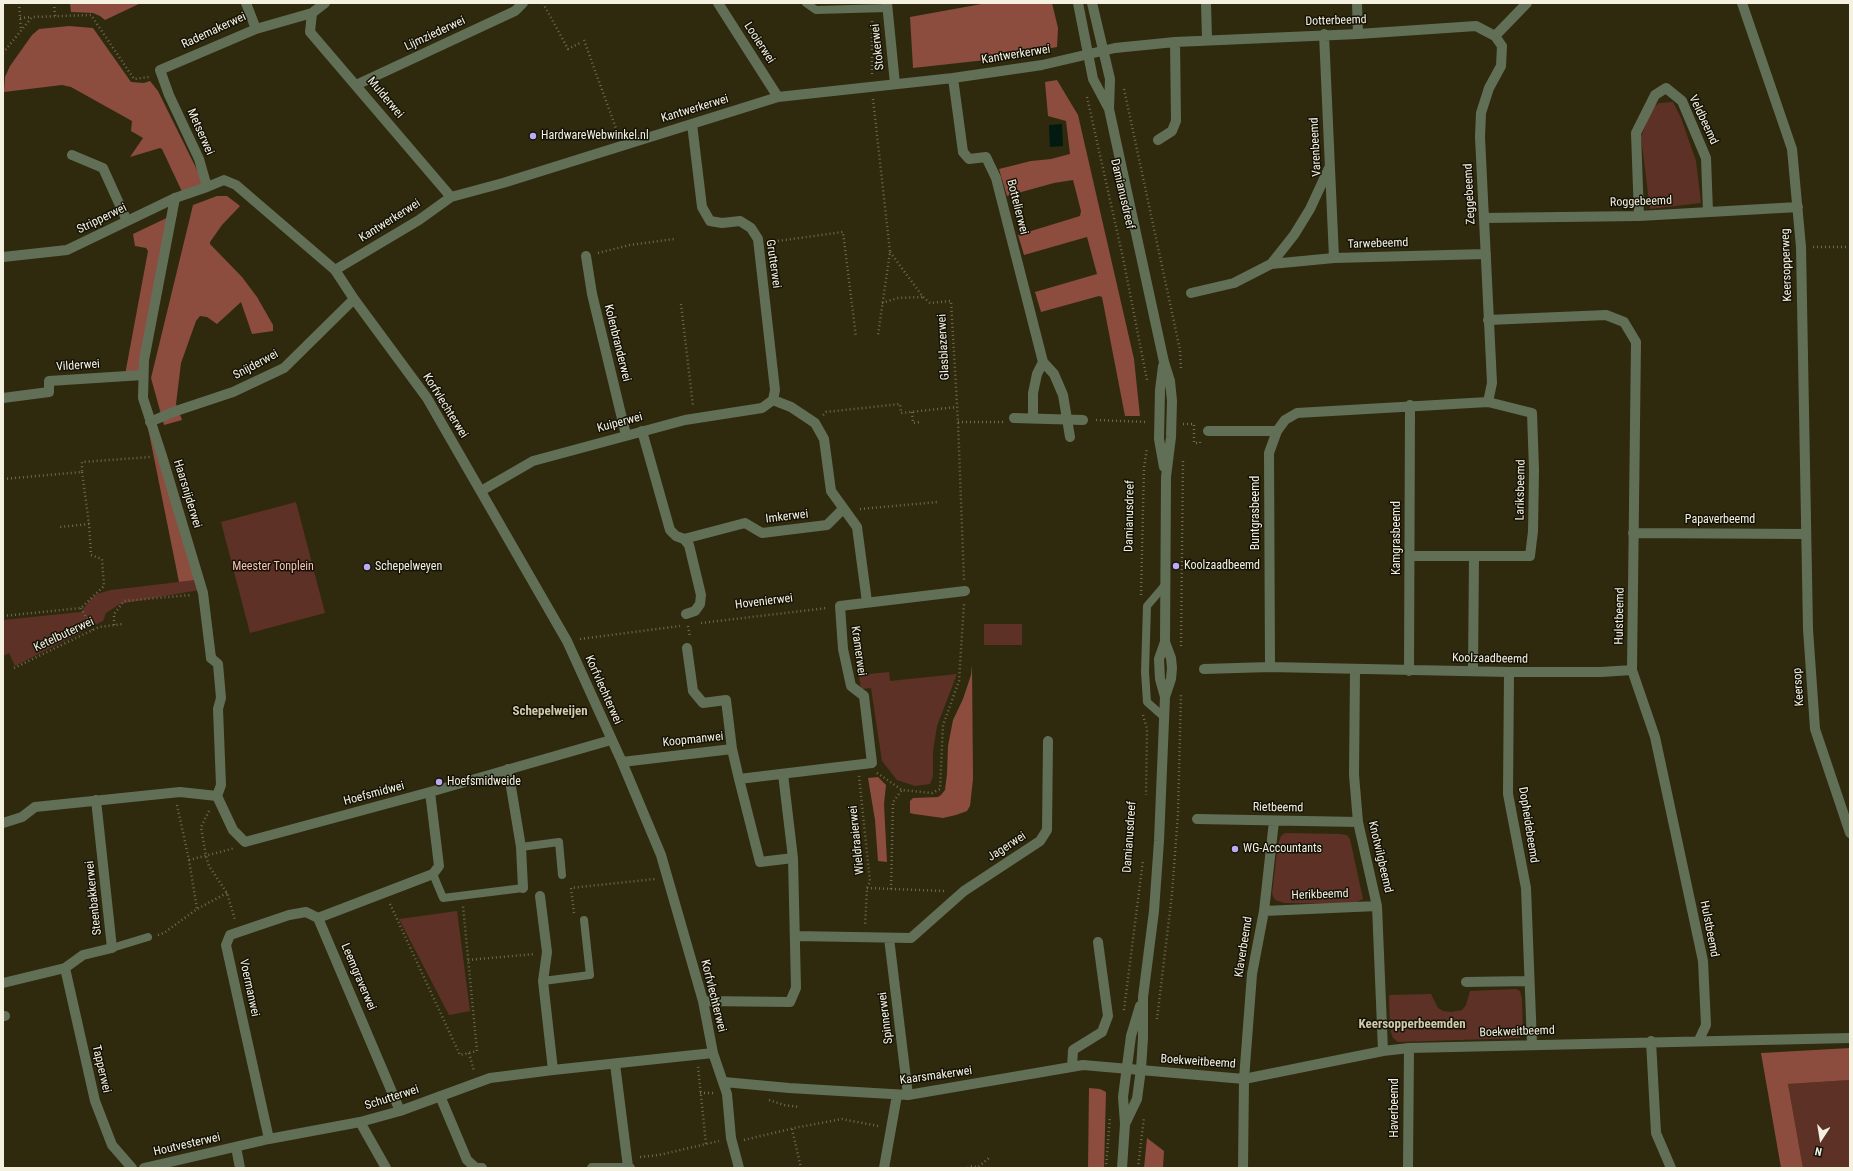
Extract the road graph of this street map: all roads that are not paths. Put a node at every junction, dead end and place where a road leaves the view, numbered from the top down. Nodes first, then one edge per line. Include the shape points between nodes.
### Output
1 (246, 3) edge
2 (325, 3) edge
3 (523, 3) edge
4 (718, 3) edge
5 (806, 3) edge
6 (1078, 3) edge
7 (1092, 3) edge
8 (1206, 3) edge
9 (1357, 3) edge
10 (1526, 3) edge
11 (1742, 3) edge
12 (887, 5) edge
13 (312, 13) junction
14 (256, 29) junction
15 (1324, 34) junction
16 (1358, 34) junction
17 (1495, 36) junction
18 (1207, 39) junction
19 (1176, 42) junction
20 (1103, 51) junction
21 (1088, 53) junction
22 (160, 70) joint
23 (953, 78) junction
24 (895, 84) junction
25 (356, 85) junction
26 (778, 97) junction
27 (1109, 109) junction
28 (692, 124) junction
29 (1158, 140) dead end
30 (72, 155) dead end
31 (1330, 166) junction
32 (208, 187) junction
33 (451, 197) junction
34 (175, 198) junction
35 (1798, 207) junction
36 (1708, 212) junction
37 (1639, 216) junction
38 (1484, 218) junction
39 (127, 221) junction
40 (1486, 254) junction
41 (586, 256) road end
42 (3, 257) edge
43 (1334, 258) junction
44 (1271, 264) junction
45 (336, 270) junction
46 (1191, 293) dead end
47 (354, 299) junction
48 (1488, 320) junction
49 (1043, 362) junction
50 (143, 375) junction
51 (3, 398) edge
52 (772, 400) junction
53 (1488, 402) junction
54 (1410, 405) junction
55 (1014, 418) road end
56 (1033, 418) junction
57 (1066, 420) junction
58 (1083, 420) road end
59 (150, 422) junction
60 (642, 431) junction
61 (1208, 431) dead end
62 (1277, 431) junction
63 (626, 435) junction
64 (1070, 437) dead end
65 (481, 491) junction
66 (844, 510) junction
67 (1634, 533) junction
68 (1806, 534) junction
69 (684, 540) junction
70 (1410, 556) junction
71 (1474, 556) junction
72 (1165, 586) junction
73 (965, 591) road end
74 (867, 602) junction
75 (686, 614) dead end
76 (687, 648) dead end
77 (1270, 668) junction
78 (1204, 669) dead end
79 (1355, 670) junction
80 (1632, 670) junction
81 (1409, 671) junction
82 (1473, 671) junction
83 (1509, 672) junction
84 (1164, 717) junction
85 (611, 740) junction
86 (1048, 741) dead end
87 (732, 749) junction
88 (622, 762) junction
89 (508, 769) junction
90 (783, 774) junction
91 (739, 779) junction
92 (430, 792) junction
93 (217, 796) junction
94 (96, 800) junction
95 (1197, 819) dead end
96 (1274, 821) junction
97 (1358, 822) junction
98 (3, 823) edge
99 (1850, 833) edge
100 (521, 847) junction
101 (794, 858) junction
102 (433, 874) junction
103 (562, 875) dead end
104 (523, 888) joint
105 (540, 896) dead end
106 (1377, 906) junction
107 (1264, 911) junction
108 (318, 918) junction
109 (584, 920) road end
110 (795, 936) junction
111 (148, 937) road end
112 (890, 938) junction
113 (1098, 942) dead end
114 (112, 948) junction
115 (64, 968) junction
116 (543, 981) junction
117 (1529, 981) junction
118 (3, 982) edge
119 (1466, 982) dead end
120 (1143, 997) junction
121 (703, 1001) junction
122 (1850, 1038) edge
123 (1699, 1040) junction
124 (1651, 1041) junction
125 (1532, 1044) junction
126 (1409, 1048) junction
127 (1383, 1051) junction
128 (714, 1053) junction
129 (615, 1064) junction
130 (1072, 1067) junction
131 (1127, 1068) junction
132 (1141, 1069) junction
133 (553, 1070) junction
134 (1244, 1079) junction
135 (724, 1082) junction
136 (897, 1095) junction
137 (908, 1095) junction
138 (440, 1096) junction
139 (400, 1111) junction
140 (360, 1122) junction
141 (1125, 1124) junction
142 (269, 1139) junction
143 (236, 1146) junction
144 (628, 1164) edge
145 (132, 1168) edge
146 (144, 1168) edge
147 (240, 1168) edge
148 (386, 1168) edge
149 (482, 1168) edge
150 (592, 1168) edge
151 (739, 1168) edge
152 (884, 1168) edge
153 (1122, 1168) edge
154 (1243, 1168) edge
155 (1408, 1168) edge
156 (1671, 1168) edge

1 - 14 street, Rademakerwei
2 - 13 street
3 - 25 street, Lijmziederwei via 515,11
4 - 26 street, Looierwei
5 - 12 lane, Stokerwei via 816,10
6 - 21 street, Damianusdreef
7 - 20 street, Damianusdreef
8 - 18 street
9 - 16 street
10 - 17 street
11 - 35 street, Keersopperweg via 1792,149
12 - 24 street, Stokerwei
13 - 14 street
13 - 25 street, Mulderwei via 310,32
14 - 22 street, Rademakerwei
15 - 16 street, Dotterbeemd
15 - 18 street, Dotterbeemd
15 - 31 street, Varenbeemd
16 - 17 street, Dotterbeemd via 1476,26
17 - 38 street, Zeggebeemd via 1502,46 1501,66 1489,88 1481,113
18 - 19 street, Dotterbeemd
19 - 20 street, Dotterbeemd
19 - 29 street via 1176,121 1172,131
20 - 21 street, Dotterbeemd
20 - 27 street, Damianusdreef via 1110,79
21 - 23 street, Kantwerkerwei via 1042,65
21 - 27 street, Damianusdreef via 1093,79
22 - 32 street, Metserwei
23 - 24 street, Kantwerkerwei
23 - 49 street, Bottelierwei via 963,152 969,159 986,157 996,178
24 - 26 street, Kantwerkerwei
25 - 33 street, Mulderwei
26 - 28 street, Kantwerkerwei
27 - 72 street, Damianusdreef via 1170,381 1172,401 1166,477
28 - 33 street, Kantwerkerwei
28 - 52 street, Grutterwei via 702,207 710,221 740,221 751,228 758,239 774,390
30 - 39 street via 103,168
31 - 43 street, Varenbeemd
31 - 44 street, Tarwebeemd via 1310,209
32 - 34 street, Stripperwei
32 - 45 street via 224,180 236,185
33 - 45 street, Kantwerkerwei via 419,220
34 - 39 street, Stripperwei
34 - 50 street, Haarsnijderwei
35 - 36 street, Roggebeemd
35 - 68 street, Keersopperweg
36 - 37 street, Roggebeemd
36 - 37 street, Veldbeemd via 1706,158 1682,101 1666,88 1655,95 1636,133
37 - 38 street, Roggebeemd
38 - 40 street, Zeggebeemd
39 - 42 street, Stripperwei via 67,250
40 - 43 street, Tarwebeemd
40 - 48 street, Zeggebeemd
41 - 63 street, Kolenbranderwei via 592,294
43 - 44 street, Tarwebeemd
44 - 46 street, Tarwebeemd via 1234,283
45 - 47 street, Korfvlechterwei
47 - 59 street, Snijderwei via 284,368 233,392
47 - 65 street, Korfvlechterwei via 427,398
48 - 53 street, Zeggebeemd via 1492,383
48 - 67 street, Hulstbeemd via 1606,315 1624,322 1636,342
49 - 56 street via 1037,374 1033,393
49 - 57 street, Bottelierwei via 1054,374 1063,395
50 - 51 street, Vilderwei via 49,381 49,392
50 - 59 street, Haarsnijderwei via 143,398
52 - 60 street, Kuiperwei via 762,408 694,418
52 - 66 street via 791,407 815,423 824,439 831,491
53 - 54 street, Buntgrasbeemd
53 - 71 street, Lariksbeemd via 1532,413 1533,531 1530,556
54 - 62 street, Buntgrasbeemd via 1297,413 1285,420
54 - 70 street, Kamgrasbeemd
55 - 56 street
56 - 57 street
57 - 58 street
57 - 64 street, Bottelierwei
59 - 93 street, Haarsnijderwei via 203,594 211,658 218,664 221,698 218,709 221,785
60 - 63 street, Kuiperwei
60 - 69 street via 670,530
61 - 62 street
62 - 77 street, Buntgrasbeemd via 1270,453
63 - 65 street, Kuiperwei via 533,461
65 - 85 street, Korfvlechterwei via 567,641
66 - 69 street, Imkerwei via 827,525 762,533 745,523
66 - 74 street via 857,527
67 - 68 street, Papaverbeemd
67 - 80 street, Hulstbeemd
68 - 99 street, Keersop via 1808,629 1815,729
69 - 75 street via 689,545 701,594 700,604 695,611
70 - 71 street, Lariksbeemd
70 - 81 street, Kamgrasbeemd
71 - 82 street
72 - 84 street, Damianusdreef via 1165,642 1172,668 1165,698
72 - 84 lane via 1147,606 1145,672 1147,702
73 - 74 street
74 - 90 street, Kramerwei via 840,606 843,649 850,686 864,696 872,763
76 - 87 street, Koopmanwei via 693,691 703,703 726,700
77 - 78 street, Koolzaadbeemd
77 - 79 street, Koolzaadbeemd
79 - 81 street, Koolzaadbeemd
79 - 97 street, Knotwilgbeemd via 1354,775
80 - 83 street, Koolzaadbeemd
80 - 123 street, Hulstbeemd via 1656,737 1703,961 1706,1025
81 - 82 street, Koolzaadbeemd
82 - 83 street, Koolzaadbeemd
83 - 117 street, Dopheidebeemd via 1508,794 1526,888
84 - 120 street, Damianusdreef via 1155,904
85 - 88 street, Korfvlechterwei
85 - 89 street, Hoefsmidwei
86 - 112 street, Jagerwei via 1047,830 1040,841 964,891 911,938
87 - 88 street, Koopmanwei
87 - 91 street
88 - 121 street, Korfvlechterwei via 661,855
89 - 92 street, Hoefsmidwei
89 - 100 street
90 - 91 street
90 - 101 street
91 - 101 street via 760,862
92 - 93 street, Hoefsmidwei via 245,842 233,830
92 - 102 street via 439,866
93 - 94 street via 174,792
94 - 98 street via 35,807 22,817
94 - 114 street, Steenbakkerwei
95 - 96 street, Rietbeemd
96 - 97 street, Rietbeemd
96 - 107 street, Klaverbeemd
97 - 106 street, Knotwilgbeemd
100 - 103 lane via 558,842
100 - 104 street
101 - 110 street
102 - 104 lane via 442,898
102 - 108 street
105 - 116 street via 547,952
106 - 107 street, Herikbeemd
106 - 127 street, Knotwilgbeemd
107 - 134 street, Klaverbeemd via 1252,974
108 - 139 street, Leemgraverwei
108 - 142 street, Voermanwei via 306,912 289,915 230,935 226,945
109 - 116 lane via 590,975
110 - 112 street, Jagerwei
110 - 121 street via 796,988 790,1002
111 - 114 lane
112 - 137 street, Spinnerwei
113 - 130 street via 1108,1016 1102,1032 1073,1050
114 - 115 street, Steenbakkerwei via 84,955
115 - 118 street, Steenbakkerwei
115 - 145 street, Tapperwei via 95,1101 112,1145
116 - 133 street
117 - 119 street
117 - 125 street, Dopheidebeemd
120 - 131 street, Damianusdreef via 1130,1036
120 - 132 street, Damianusdreef
121 - 128 street, Korfvlechterwei
122 - 123 street, Boekweitbeemd
123 - 124 street, Boekweitbeemd
124 - 125 street, Boekweitbeemd
124 - 156 street via 1656,1133
125 - 126 street, Boekweitbeemd
126 - 127 street, Boekweitbeemd
126 - 155 street, Haverbeemd
127 - 134 street, Boekweitbeemd
128 - 129 street, Schutterwei
128 - 135 street, Korfvlechterwei
129 - 133 street, Schutterwei
129 - 144 street
130 - 131 street, Kaarsmakerwei via 1083,1065
130 - 137 street, Kaarsmakerwei
131 - 132 street, Boekweitbeemd
131 - 141 street, Damianusdreef via 1123,1096
132 - 134 street, Boekweitbeemd
132 - 141 street, Damianusdreef via 1137,1099
133 - 138 street, Schutterwei via 490,1078
134 - 154 street, Klaverbeemd
135 - 136 street, Kaarsmakerwei
135 - 151 street, Korfvlechterwei via 732,1140
136 - 137 street, Kaarsmakerwei
136 - 152 street
138 - 139 street, Schutterwei
138 - 149 street via 467,1160 476,1168
139 - 140 street, Schutterwei
140 - 142 street, Schutterwei
140 - 148 street
141 - 153 street, Damianusdreef
142 - 143 street, Schutterwei
143 - 146 street, Houtvesterwei
143 - 147 street
144 - 150 street

